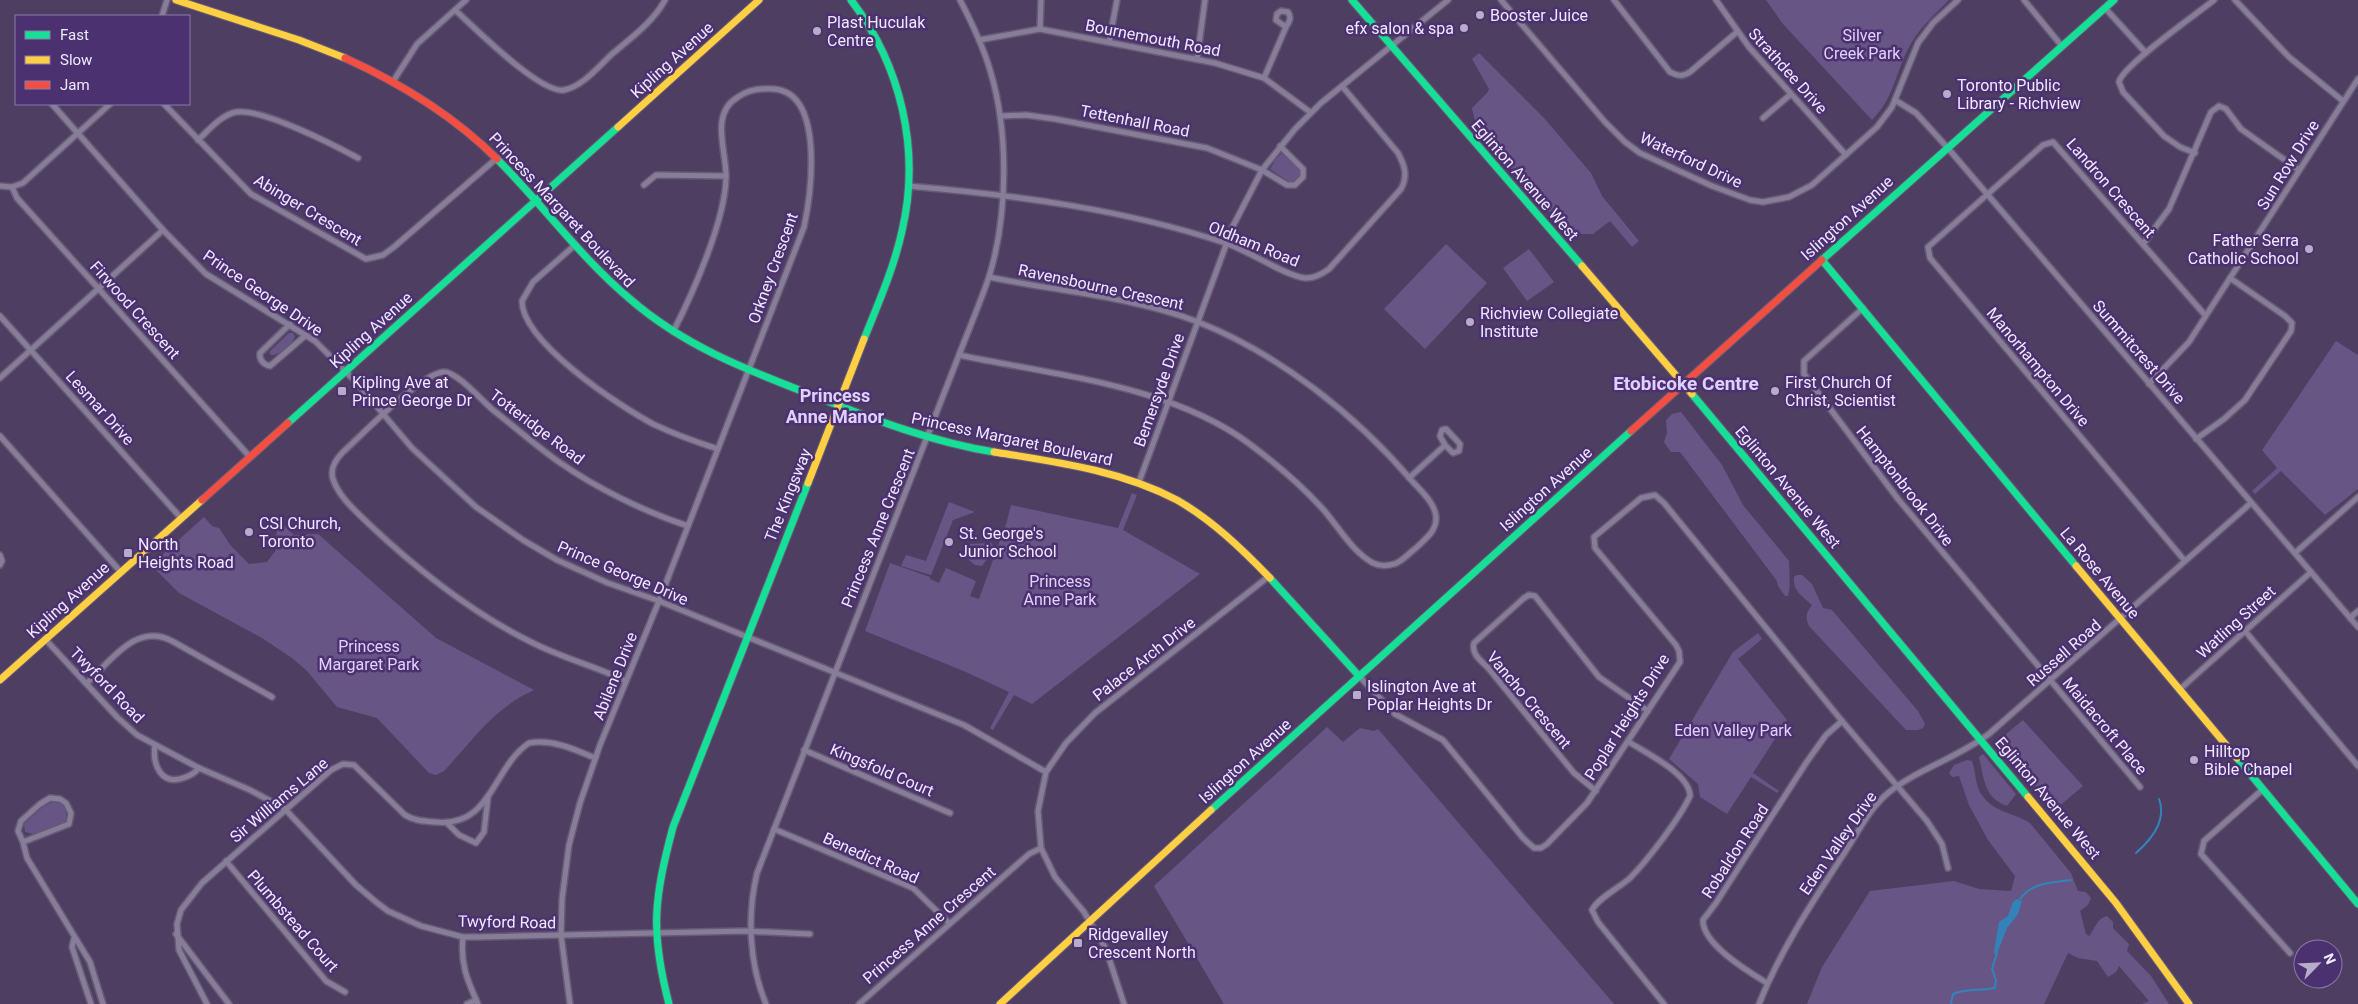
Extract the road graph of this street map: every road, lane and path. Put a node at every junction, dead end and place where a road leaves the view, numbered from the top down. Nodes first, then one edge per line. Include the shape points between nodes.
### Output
1 (167, 0) edge
2 (176, 0) edge
3 (466, 0) edge
4 (665, 0) edge
5 (758, 0) edge
6 (851, 0) edge
7 (960, 0) edge
8 (1041, 0) edge
9 (1117, 0) edge
10 (1205, 0) edge
11 (1352, 0) edge
12 (1448, 0) edge
13 (1501, 0) edge
14 (1614, 0) edge
15 (1716, 0) edge
16 (1958, 0) edge
17 (2024, 0) edge
18 (2114, 0) edge
19 (2214, 0) edge
20 (2235, 0) edge
21 (2105, 8) junction
22 (455, 10) junction
23 (162, 15) edge
24 (1286, 27) dead end
25 (1040, 29) junction
26 (1736, 32) junction
27 (979, 40) junction
28 (1109, 42) junction
29 (2061, 46) junction
30 (1391, 47) junction
31 (2146, 53) junction
32 (1197, 59) junction
33 (1264, 78) junction
34 (2358, 79) edge
35 (394, 80) junction
36 (1342, 86) junction
37 (1791, 94) junction
38 (1895, 100) junction
39 (2343, 101) junction
40 (53, 105) edge
41 (109, 105) edge
42 (165, 105) edge
43 (1310, 112) junction
44 (1000, 116) junction
45 (1764, 118) dead end
46 (78, 132) junction
47 (198, 140) junction
48 (1280, 146) junction
49 (1946, 146) junction
50 (2194, 153) junction
51 (1846, 155) junction
52 (358, 158) dead end
53 (497, 158) junction
54 (1262, 170) junction
55 (2299, 170) junction
56 (726, 176) junction
57 (644, 184) dead end
58 (0, 186) edge
59 (908, 186) junction
60 (12, 187) junction
61 (1002, 194) junction
62 (1987, 194) junction
63 (536, 201) junction
64 (163, 230) junction
65 (1227, 243) junction
66 (2143, 244) junction
67 (575, 245) junction
68 (1822, 260) junction
69 (989, 277) junction
70 (2230, 278) junction
71 (99, 287) junction
72 (1863, 308) junction
73 (2205, 315) junction
74 (0, 316) edge
75 (1198, 322) junction
76 (290, 324) junction
77 (673, 332) junction
78 (306, 335) junction
79 (31, 350) junction
80 (959, 355) junction
81 (750, 370) junction
82 (345, 372) junction
83 (0, 378) edge
84 (1684, 384) junction
85 (2149, 384) junction
86 (1168, 401) junction
87 (838, 405) junction
88 (384, 415) junction
89 (0, 436) edge
90 (927, 437) junction
91 (2196, 439) junction
92 (1445, 445) junction
93 (718, 449) junction
94 (250, 457) junction
95 (1410, 478) junction
96 (1139, 482) junction
97 (2358, 497) edge
98 (2251, 503) junction
99 (181, 518) junction
100 (688, 526) junction
101 (2295, 553) junction
102 (0, 555) edge
103 (2185, 561) junction
104 (0, 565) edge
105 (120, 571) junction
106 (2311, 572) junction
107 (1268, 577) junction
108 (659, 601) junction
109 (2358, 611) edge
110 (2350, 618) junction
111 (2120, 619) junction
112 (2358, 627) edge
113 (2245, 630) junction
114 (746, 638) junction
115 (45, 639) junction
116 (835, 671) junction
117 (1359, 676) junction
118 (0, 680) edge
119 (626, 680) junction
120 (2050, 682) junction
121 (87, 683) junction
122 (2178, 690) junction
123 (272, 697) dead end
124 (1648, 712) junction
125 (1842, 721) junction
126 (1982, 740) junction
127 (1629, 742) junction
128 (155, 745) junction
129 (804, 750) junction
130 (595, 758) junction
131 (2358, 766) edge
132 (199, 768) junction
133 (1046, 772) junction
134 (1898, 786) junction
135 (2140, 787) dead end
136 (2262, 790) junction
137 (1596, 791) junction
138 (488, 796) junction
139 (285, 809) junction
140 (950, 813) dead end
141 (448, 824) junction
142 (774, 829) junction
143 (24, 842) junction
144 (1040, 848) junction
145 (226, 861) junction
146 (1948, 868) dead end
147 (2358, 904) edge
148 (1090, 920) junction
149 (949, 923) junction
150 (752, 931) junction
151 (655, 933) junction
152 (176, 934) junction
153 (810, 934) dead end
154 (562, 935) junction
155 (462, 937) junction
156 (74, 938) junction
157 (2290, 953) dead end
158 (1767, 983) junction
159 (345, 992) dead end
160 (477, 1002) edge
161 (92, 1004) edge
162 (103, 1004) edge
163 (207, 1004) edge
164 (229, 1004) edge
165 (467, 1004) edge
166 (570, 1004) edge
167 (668, 1004) edge
168 (766, 1004) edge
169 (859, 1004) edge
170 (1000, 1004) edge
171 (1124, 1004) edge
172 (1664, 1004) edge
173 (1759, 1004) edge
174 (2189, 1004) edge

1 - 23 street
2 - 35 main road, Princess Margaret Boulevard via 323,48
3 - 22 street
4 - 22 street via 655,17 587,77 560,90 540,82 513,62
5 - 63 main road, Kipling Avenue
6 - 59 main road, The Kingsway via 872,28 896,83 905,127
7 - 27 street, Princess Anne Crescent
8 - 25 street
9 - 28 street
10 - 32 street
11 - 30 main road, Eglinton Avenue West
12 - 30 street, Bemersyde Drive
13 - 51 street, Waterford Drive via 1625,142 1640,153 1712,186 1750,200 1782,199 1812,185
14 - 26 street via 1670,72 1676,75 1690,72
15 - 26 street, Strathdee Drive
16 - 38 street, Waterford Drive via 1933,23 1918,43
17 - 29 street
18 - 21 main road, Islington Avenue
19 - 31 street
20 - 39 street via 2290,57
21 - 29 main road, Islington Avenue
21 - 31 street
22 - 35 street via 417,44
24 - 33 street
25 - 27 street, Bournemouth Road
25 - 28 street, Bournemouth Road
26 - 37 street, Strathdee Drive
27 - 44 street, Princess Anne Crescent via 990,70
28 - 32 street, Bournemouth Road
29 - 49 main road, Islington Avenue
30 - 36 street, Bemersyde Drive
30 - 84 main road, Eglinton Avenue West
31 - 50 street via 2120,78 2120,88 2164,136
32 - 33 street, Bournemouth Road via 1231,66
33 - 43 street, Bournemouth Road
34 - 39 street, Sun Row Drive
35 - 53 main road, Princess Margaret Boulevard via 453,120
36 - 43 street, Bemersyde Drive
36 - 65 street, Oldham Road via 1401,159 1406,178 1401,190 1330,269 1315,277 1299,276
37 - 45 street
37 - 51 street, Strathdee Drive
38 - 49 street, Summitcrest Drive via 1916,113
38 - 51 street, Waterford Drive via 1877,126
39 - 55 street, Sun Row Drive
40 - 46 street, Prince George Drive
41 - 46 street
42 - 47 street, Abinger Crescent
43 - 48 street, Bemersyde Drive
44 - 54 street, Tettenhall Road via 1055,118 1187,144 1228,155
44 - 61 street, Princess Anne Crescent
46 - 60 street via 23,182
46 - 64 street, Prince George Drive
47 - 52 street via 228,115 243,112 286,124
47 - 53 street, Abinger Crescent via 251,194 366,258 383,255 394,247
48 - 54 street, Bemersyde Drive
48 - 54 street via 1301,166 1304,173 1301,181 1287,185
49 - 62 street, Summitcrest Drive
49 - 68 main road, Islington Avenue
50 - 55 street via 2212,112 2219,106 2241,129
50 - 66 street via 2169,209
53 - 63 main road, Princess Margaret Boulevard
54 - 65 street, Bemersyde Drive via 1240,210
55 - 70 street, Sun Row Drive
56 - 57 street via 656,175
56 - 77 street, Orkney Crescent via 717,225
56 - 81 street, Orkney Crescent via 721,129 729,104 757,89 778,89 794,96 804,114 810,141 806,215
58 - 60 street
59 - 61 street, Oldham Road
59 - 87 main road, The Kingsway via 906,212 894,262
60 - 71 street, Firwood Crescent via 17,198
61 - 65 street, Oldham Road via 1162,224
61 - 69 street, Princess Anne Crescent
62 - 66 street, Landron Crescent via 2043,145 2054,142
62 - 85 street, Summitcrest Drive
62 - 103 street, Manorhampton Drive via 1930,245 1928,255
63 - 67 main road, Princess Margaret Boulevard
63 - 82 main road, Kipling Avenue
64 - 71 street
64 - 76 street, Prince George Drive via 206,274
65 - 75 street, Bemersyde Drive
66 - 73 street, Landron Crescent
67 - 77 main road, Princess Margaret Boulevard via 628,298
67 - 93 street via 528,288 522,301 527,322 557,355 613,399 656,425
68 - 72 main road, La Rose Avenue
68 - 84 main road, Islington Avenue
69 - 75 street, Ravensbourne Crescent via 1144,307
69 - 80 street, Princess Anne Crescent
70 - 73 street, Sun Row Drive
70 - 91 street via 2285,316 2292,324 2291,331 2245,400
71 - 79 street
71 - 94 street, Firwood Crescent
72 - 111 main road, La Rose Avenue
72 - 120 street, Hamptonbrook Drive via 1804,362 1804,374 1898,499
73 - 85 street, Sun Row Drive via 2180,352
74 - 79 street, Lesmar Drive
75 - 86 street, Bemersyde Drive
75 - 95 street, Ravensbourne Crescent via 1290,372 1344,412
76 - 78 street, Prince George Drive
76 - 78 street via 260,353 264,364 270,366
77 - 81 main road, Princess Margaret Boulevard
78 - 82 street, Prince George Drive
79 - 83 street
79 - 99 street, Lesmar Drive
80 - 86 street, Ravensbourne Crescent via 1128,389
80 - 90 street, Princess Anne Crescent
81 - 87 main road, Princess Margaret Boulevard
81 - 93 street, Abilene Drive
82 - 88 street, Prince George Drive
82 - 94 main road, Kipling Avenue
84 - 117 main road, Islington Avenue
84 - 126 main road, Eglinton Avenue West
85 - 91 street, Summitcrest Drive
86 - 95 street, Ravensbourne Crescent via 1249,443 1319,505 1362,554 1381,566 1397,564 1428,537 1435,525 1434,508
86 - 96 street, Bemersyde Drive
87 - 90 main road, Princess Margaret Boulevard
87 - 114 main road, The Kingsway
88 - 100 street, Totteridge Road via 424,379 452,373 518,432 568,468 633,504
88 - 108 street, Prince George Drive via 412,448 449,483 476,507 523,540 608,583
88 - 119 street via 343,452 334,465 332,478 355,510 408,560 496,622 552,652
89 - 105 street
90 - 96 main road, Princess Margaret Boulevard
90 - 116 street, Princess Anne Crescent
91 - 98 street, Summitcrest Drive
92 - 92 street via 1453,453 1460,448 1446,429 1440,436
92 - 95 street
93 - 100 street, Abilene Drive
94 - 99 main road, Kipling Avenue
96 - 107 main road, Princess Margaret Boulevard via 1176,500 1211,523 1240,547
97 - 101 street
98 - 101 street, Summitcrest Drive
98 - 103 street, Russell Road
99 - 105 main road, Kipling Avenue
100 - 108 street, Abilene Drive
101 - 106 street, Summitcrest Drive
102 - 104 street
103 - 111 street, Russell Road
105 - 115 main road, Kipling Avenue
106 - 110 street, Summitcrest Drive
106 - 113 street, Watling Street
107 - 117 main road, Princess Margaret Boulevard
107 - 133 street, Palace Arch Drive via 1095,713 1066,743
108 - 114 street, Prince George Drive
108 - 119 street, Abilene Drive
109 - 110 street
110 - 112 street, Summitcrest Drive
111 - 120 street, Russell Road
111 - 122 main road, La Rose Avenue
113 - 122 street, Watling Street
113 - 131 street
114 - 116 street, Prince George Drive
114 - 151 main road, The Kingsway via 673,827 659,883
115 - 118 main road, Kipling Avenue
115 - 121 street, Twyford Road
116 - 129 street, Princess Anne Crescent
116 - 133 street, Prince George Drive via 964,725
117 - 137 street, Poplar Heights Drive via 1395,714 1443,740 1534,848 1547,844
117 - 148 main road, Islington Avenue
119 - 130 street, Abilene Drive
120 - 126 street, Russell Road
120 - 135 street, Maidacroft Place
121 - 123 street via 134,640 156,635
121 - 128 street, Twyford Road via 117,717 137,735
122 - 136 main road, La Rose Avenue
124 - 125 street, Poplar Heights Drive via 1680,662 1679,651 1593,542 1594,537 1641,498 1651,494 1664,503
124 - 127 street, Poplar Heights Drive
124 - 137 street, Vancho Crescent via 1599,677 1534,596 1524,598 1474,643 1475,654 1574,773
125 - 134 street, Poplar Heights Drive
125 - 158 street, Robaldon Road via 1826,734 1703,920 1704,928 1724,952 1741,968
126 - 134 street, Eden Valley Drive
126 - 174 main road, Eglinton Avenue West via 2116,903
127 - 137 street, Poplar Heights Drive
127 - 172 street via 1681,776 1690,796 1648,858 1592,910 1598,922
128 - 132 street, Twyford Road
128 - 132 street via 159,772 169,780 181,779
129 - 140 street, Kingsfold Court
129 - 142 street, Princess Anne Crescent
130 - 138 street via 551,743 529,742 516,753
130 - 154 street, Abilene Drive via 569,846
132 - 139 street, Twyford Road
133 - 144 street via 1038,811
134 - 146 street, Poplar Heights Drive via 1937,836 1945,851
134 - 158 street, Eden Valley Drive via 1880,800 1804,914
136 - 147 main road, La Rose Avenue
136 - 157 street via 2204,841 2201,854
138 - 141 street via 465,818
138 - 141 street via 484,832 476,843 458,836
139 - 141 street, Sir Williams Lane via 331,770 349,763 360,769 405,816 412,820
139 - 145 street, Sir Williams Lane
139 - 155 street, Twyford Road via 376,902 416,924
142 - 149 street, Benedict Road via 913,888
142 - 150 street, Princess Anne Crescent via 754,886
143 - 143 street via 69,824 72,813 66,803 50,798 28,814 18,826
143 - 156 street via 27,858
144 - 148 street via 1059,883
144 - 149 street, Princess Anne Crescent
145 - 152 street, Sir Williams Lane via 186,903 177,921
145 - 159 street, Plumbstead Court via 326,981
148 - 170 main road, Islington Avenue
148 - 171 street via 1106,949
149 - 169 street, Princess Anne Crescent
150 - 151 street, Twyford Road
150 - 153 street, Twyford Road
150 - 168 street, Princess Anne Crescent via 756,977
151 - 154 street, Twyford Road
151 - 167 main road, The Kingsway
152 - 163 street, Sir Williams Lane via 182,958
152 - 164 street
154 - 155 street, Twyford Road
154 - 166 street, Abilene Drive
155 - 160 street via 464,972
156 - 161 street via 72,947
156 - 162 street via 90,962
158 - 173 street, Eden Valley Drive
160 - 165 street

